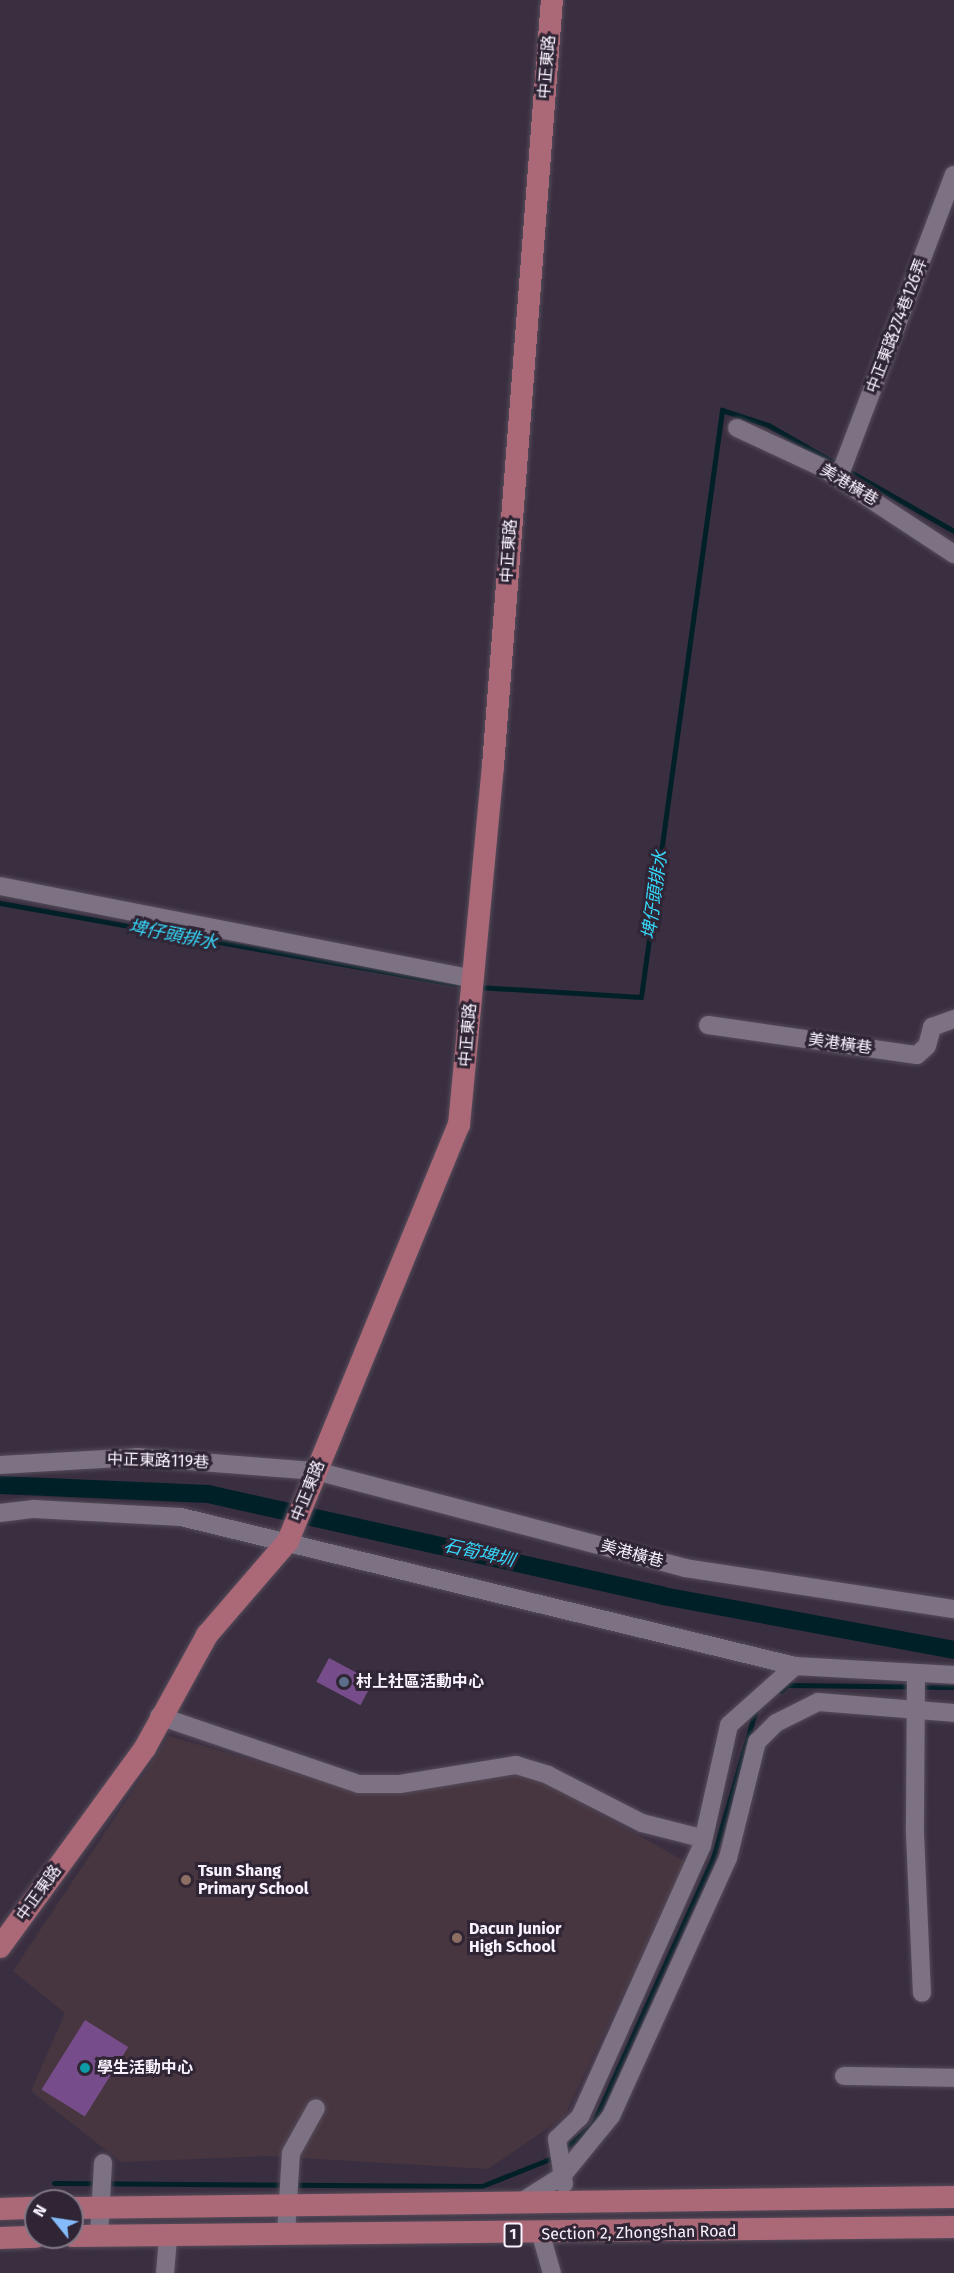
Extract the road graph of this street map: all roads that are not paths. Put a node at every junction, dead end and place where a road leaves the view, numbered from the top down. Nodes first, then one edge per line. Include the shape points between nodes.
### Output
1 (552, 0) edge
2 (954, 175) edge
3 (737, 428) dead end
4 (839, 477) junction
5 (954, 554) edge
6 (0, 886) edge
7 (473, 979) junction
8 (954, 1018) edge
9 (708, 1025) dead end
10 (0, 1465) edge
11 (316, 1471) junction
12 (0, 1513) edge
13 (288, 1541) junction
14 (954, 1609) edge
15 (795, 1666) junction
16 (916, 1673) junction
17 (954, 1675) edge
18 (756, 1700) junction
19 (917, 1708) junction
20 (954, 1713) edge
21 (159, 1716) junction
22 (776, 1723) junction
23 (701, 1838) junction
24 (0, 1947) edge
25 (922, 1993) dead end
26 (844, 2076) dead end
27 (954, 2078) edge
28 (316, 2108) dead end
29 (103, 2163) dead end
30 (562, 2176) junction
31 (954, 2197) edge
32 (566, 2201) junction
33 (521, 2202) junction
34 (287, 2205) junction
35 (98, 2207) junction
36 (24, 2208) edge
37 (84, 2208) edge
38 (0, 2209) edge
39 (954, 2227) edge
40 (285, 2234) junction
41 (99, 2235) junction
42 (541, 2235) junction
43 (84, 2236) edge
44 (24, 2237) edge
45 (168, 2237) junction
46 (0, 2238) edge
47 (165, 2273) edge
48 (552, 2273) edge

1 - 7 main road, 中正東路
2 - 4 street, 中正東路274巷126弄
3 - 4 street, 美港橫巷
4 - 5 street, 美港橫巷
6 - 7 street
7 - 11 main road, 中正東路 via 459,1125
8 - 9 street, 美港橫巷 via 932,1027 927,1046 917,1055
10 - 11 street, 中正東路119巷 via 137,1457
11 - 13 main road, 中正東路
11 - 14 street, 美港橫巷 via 685,1569
12 - 13 street via 34,1509 181,1517
13 - 15 street
13 - 21 main road, 中正東路 via 207,1635
15 - 16 street
15 - 18 street
16 - 17 street
16 - 19 street
18 - 22 street
18 - 23 street via 729,1725
19 - 20 street
19 - 22 street via 818,1702
19 - 25 street via 915,1834
21 - 23 street via 359,1784 400,1784 516,1766 548,1775 642,1823
21 - 24 main road, 中正東路 via 145,1748
22 - 30 street via 757,1742 728,1858 611,2116
23 - 30 street via 702,1846 580,2117 557,2139
26 - 27 street
28 - 34 street via 291,2153
29 - 35 street
30 - 32 street
30 - 33 street
31 - 32 main road, Section 2, Zhongshan Road / 1
32 - 33 main road, Section 2, Zhongshan Road / 1
33 - 34 main road, Section 2, Zhongshan Road / 1
34 - 35 main road, Section 2, Zhongshan Road / 1
34 - 40 street
35 - 37 main road, Section 2, Zhongshan Road / 1
35 - 41 street
36 - 38 main road
39 - 42 main road, Section 2, Zhongshan Road / 1
40 - 42 main road, Section 2, Zhongshan Road / 1
40 - 45 main road, Section 2, Zhongshan Road / 1
41 - 43 main road, Section 2, Zhongshan Road / 1
41 - 45 main road, Section 2, Zhongshan Road / 1
42 - 48 street
44 - 46 main road
45 - 47 street

